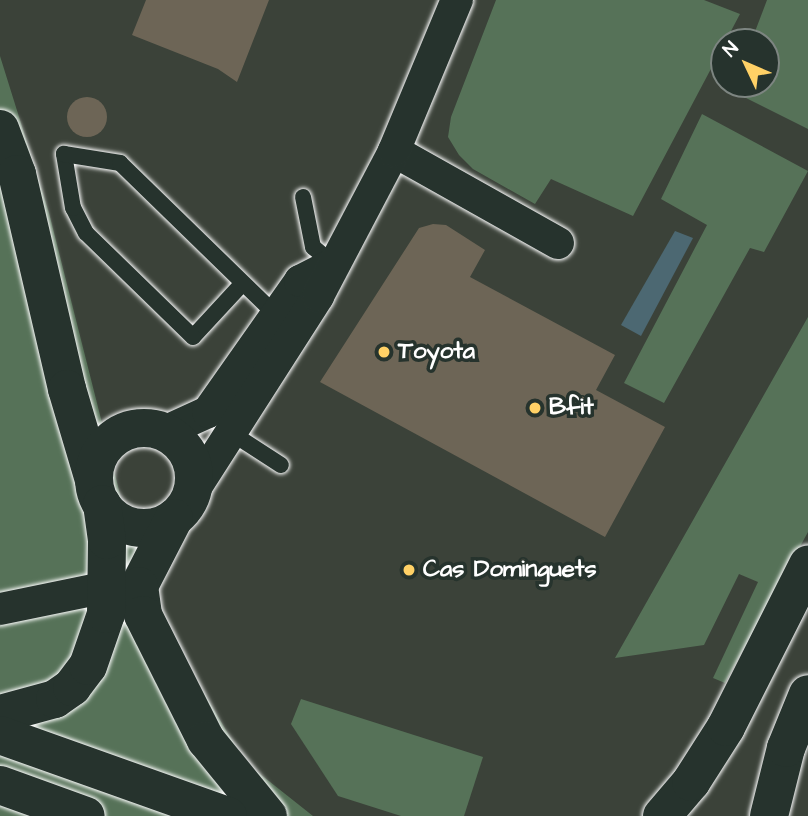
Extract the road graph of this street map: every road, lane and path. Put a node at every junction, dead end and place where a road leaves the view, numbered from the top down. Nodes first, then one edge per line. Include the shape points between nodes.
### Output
1 (457, 0) edge
2 (0, 129) edge
3 (394, 151) junction
4 (303, 197) dead end
5 (558, 243) dead end
6 (333, 264) junction
7 (242, 284) junction
8 (274, 313) junction
9 (67, 389) junction
10 (147, 431) junction
11 (233, 434) junction
12 (281, 465) dead end
13 (98, 492) junction
14 (182, 508) junction
15 (808, 565) edge
16 (107, 587) junction
17 (0, 609) edge
18 (808, 694) edge
19 (0, 715) edge
20 (0, 735) edge
21 (0, 785) edge
22 (86, 816) edge
23 (228, 816) edge
24 (268, 816) edge
25 (662, 816) edge
26 (769, 816) edge

1 - 3 street
2 - 9 street via 17,174
3 - 5 street
3 - 6 street
4 - 6 lane via 313,247
6 - 8 street via 300,281
6 - 11 street
7 - 7 lane via 120,163 64,154 73,208 86,233 193,337
7 - 8 lane
8 - 10 street via 225,393 208,412
9 - 10 street via 112,423
9 - 13 street
10 - 13 street via 100,454
10 - 14 street via 177,440 190,460 194,483
11 - 12 lane
11 - 14 street
13 - 14 street via 110,514 134,527 149,527
13 - 16 street
14 - 24 street via 139,586 143,615 206,740
15 - 25 street via 726,727 691,782
16 - 17 street
16 - 19 street via 100,641 72,687 36,708
18 - 26 street via 786,748
20 - 23 street
21 - 22 street

